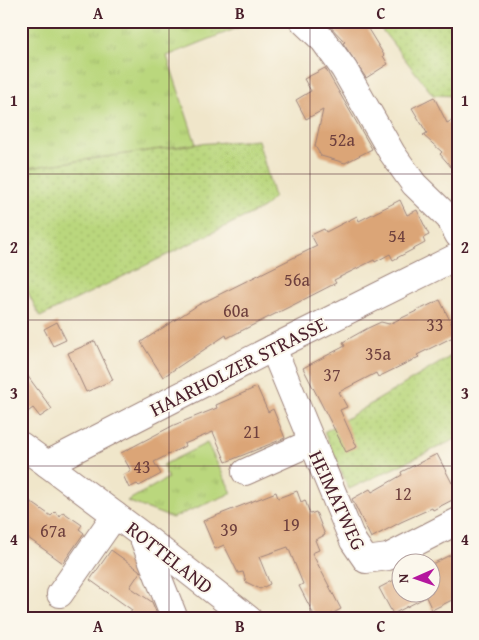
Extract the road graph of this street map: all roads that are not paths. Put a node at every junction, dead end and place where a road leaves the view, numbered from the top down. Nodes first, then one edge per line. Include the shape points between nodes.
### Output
1 (303, 21) edge
2 (458, 235) edge
3 (458, 256) edge
4 (273, 348) junction
5 (312, 442) junction
6 (21, 446) edge
7 (47, 464) junction
8 (245, 472) dead end
9 (115, 515) junction
10 (458, 521) edge
11 (142, 535) junction
12 (60, 594) dead end
13 (175, 619) edge
14 (249, 619) edge

1 - 2 street via 323,40 344,68 392,153 414,184 449,218
3 - 4 street, HAARHOLZER STRASSE
4 - 5 street, HEIMATWEG
4 - 7 street, HAARHOLZER STRASSE
5 - 8 street
5 - 10 street, HEIMATWEG via 352,541 366,560 388,556
6 - 7 street
7 - 9 street, ROTTELAND
9 - 11 street, ROTTELAND
9 - 12 street, ROTTELAND
11 - 13 street
11 - 14 street, ROTTELAND

